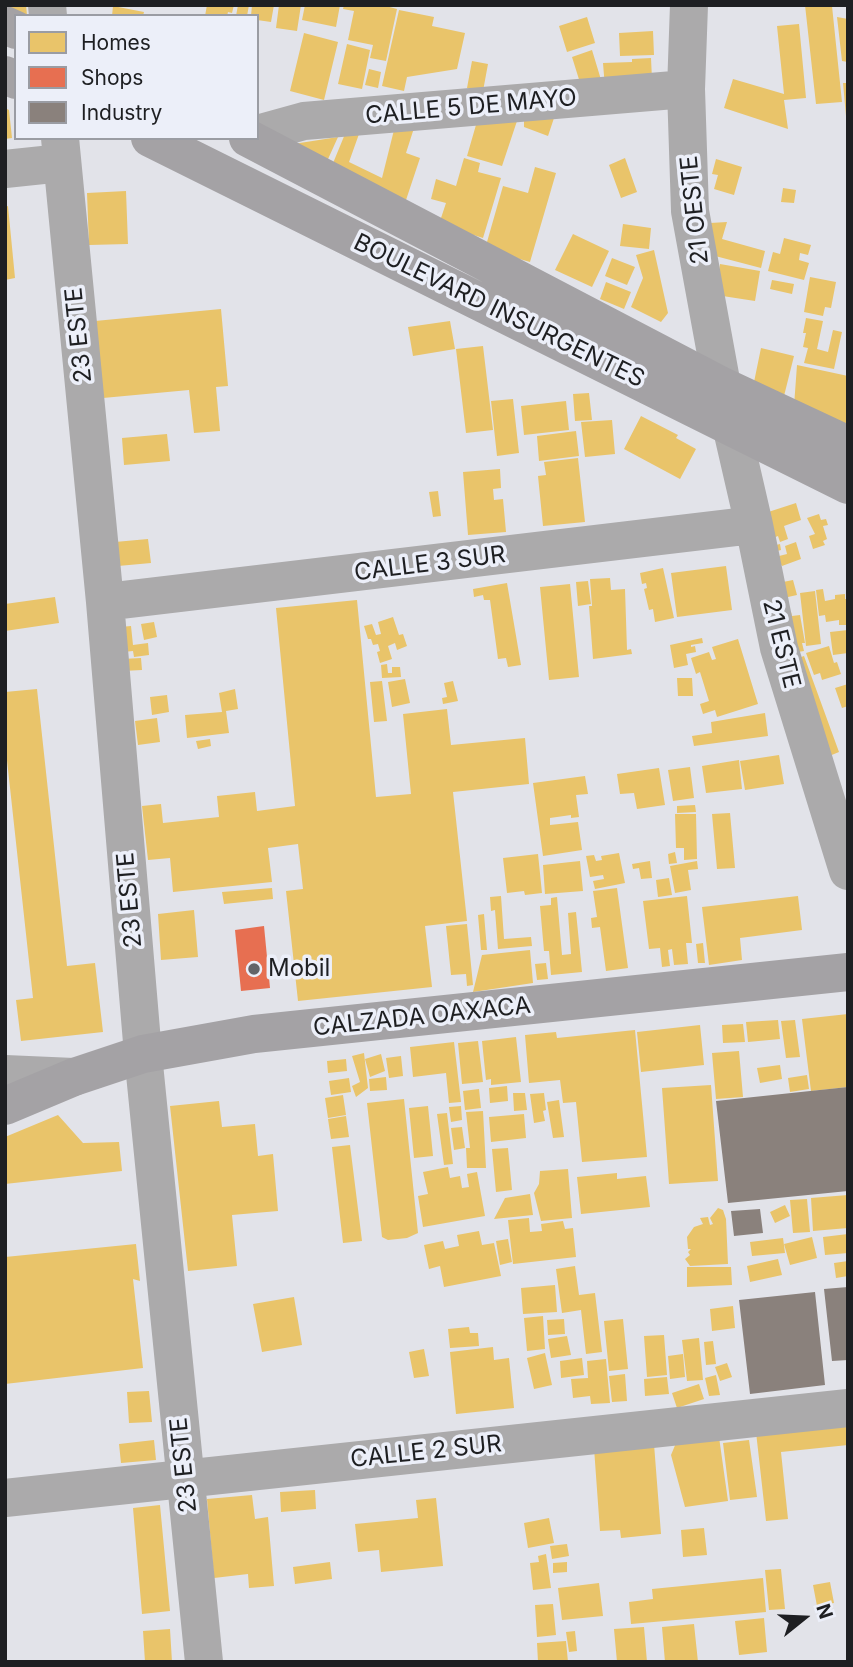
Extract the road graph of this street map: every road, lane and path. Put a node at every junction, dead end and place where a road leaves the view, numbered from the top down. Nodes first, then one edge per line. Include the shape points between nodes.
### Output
1 (689, 5) edge
2 (685, 89) junction
3 (259, 133) edge
4 (154, 140) edge
5 (252, 140) edge
6 (61, 151) edge
7 (5, 169) edge
8 (728, 409) junction
9 (848, 445) edge
10 (848, 485) edge
11 (754, 525) junction
12 (105, 602) junction
13 (848, 871) edge
14 (848, 972) edge
15 (143, 1054) junction
16 (5, 1074) edge
17 (74, 1077) junction
18 (5, 1107) edge
19 (848, 1408) edge
20 (186, 1477) junction
21 (5, 1498) edge
22 (204, 1662) edge

1 - 2 street, 21 OESTE
2 - 3 street, CALLE 5 DE MAYO via 304,121
2 - 8 street, 21 OESTE via 690,211
4 - 8 main road, BOULEVARD INSURGENTES
5 - 8 main road, BOULEVARD INSURGENTES
6 - 7 street
6 - 12 street, 23 ESTE
8 - 9 main road, BOULEVARD INSURGENTES
8 - 10 main road, BOULEVARD INSURGENTES via 786,453
8 - 11 street, 21 ESTE
11 - 12 street, CALLE 3 SUR
11 - 13 street, 21 ESTE via 779,648
12 - 15 street, 23 ESTE
14 - 15 main road, CALZADA OAXACA via 254,1034
15 - 17 main road, CALZADA OAXACA
15 - 20 street, 23 ESTE
16 - 17 street
17 - 18 main road, CALZADA OAXACA
19 - 20 street, CALLE 2 SUR
20 - 21 street, CALLE 2 SUR
20 - 22 street, 23 ESTE

